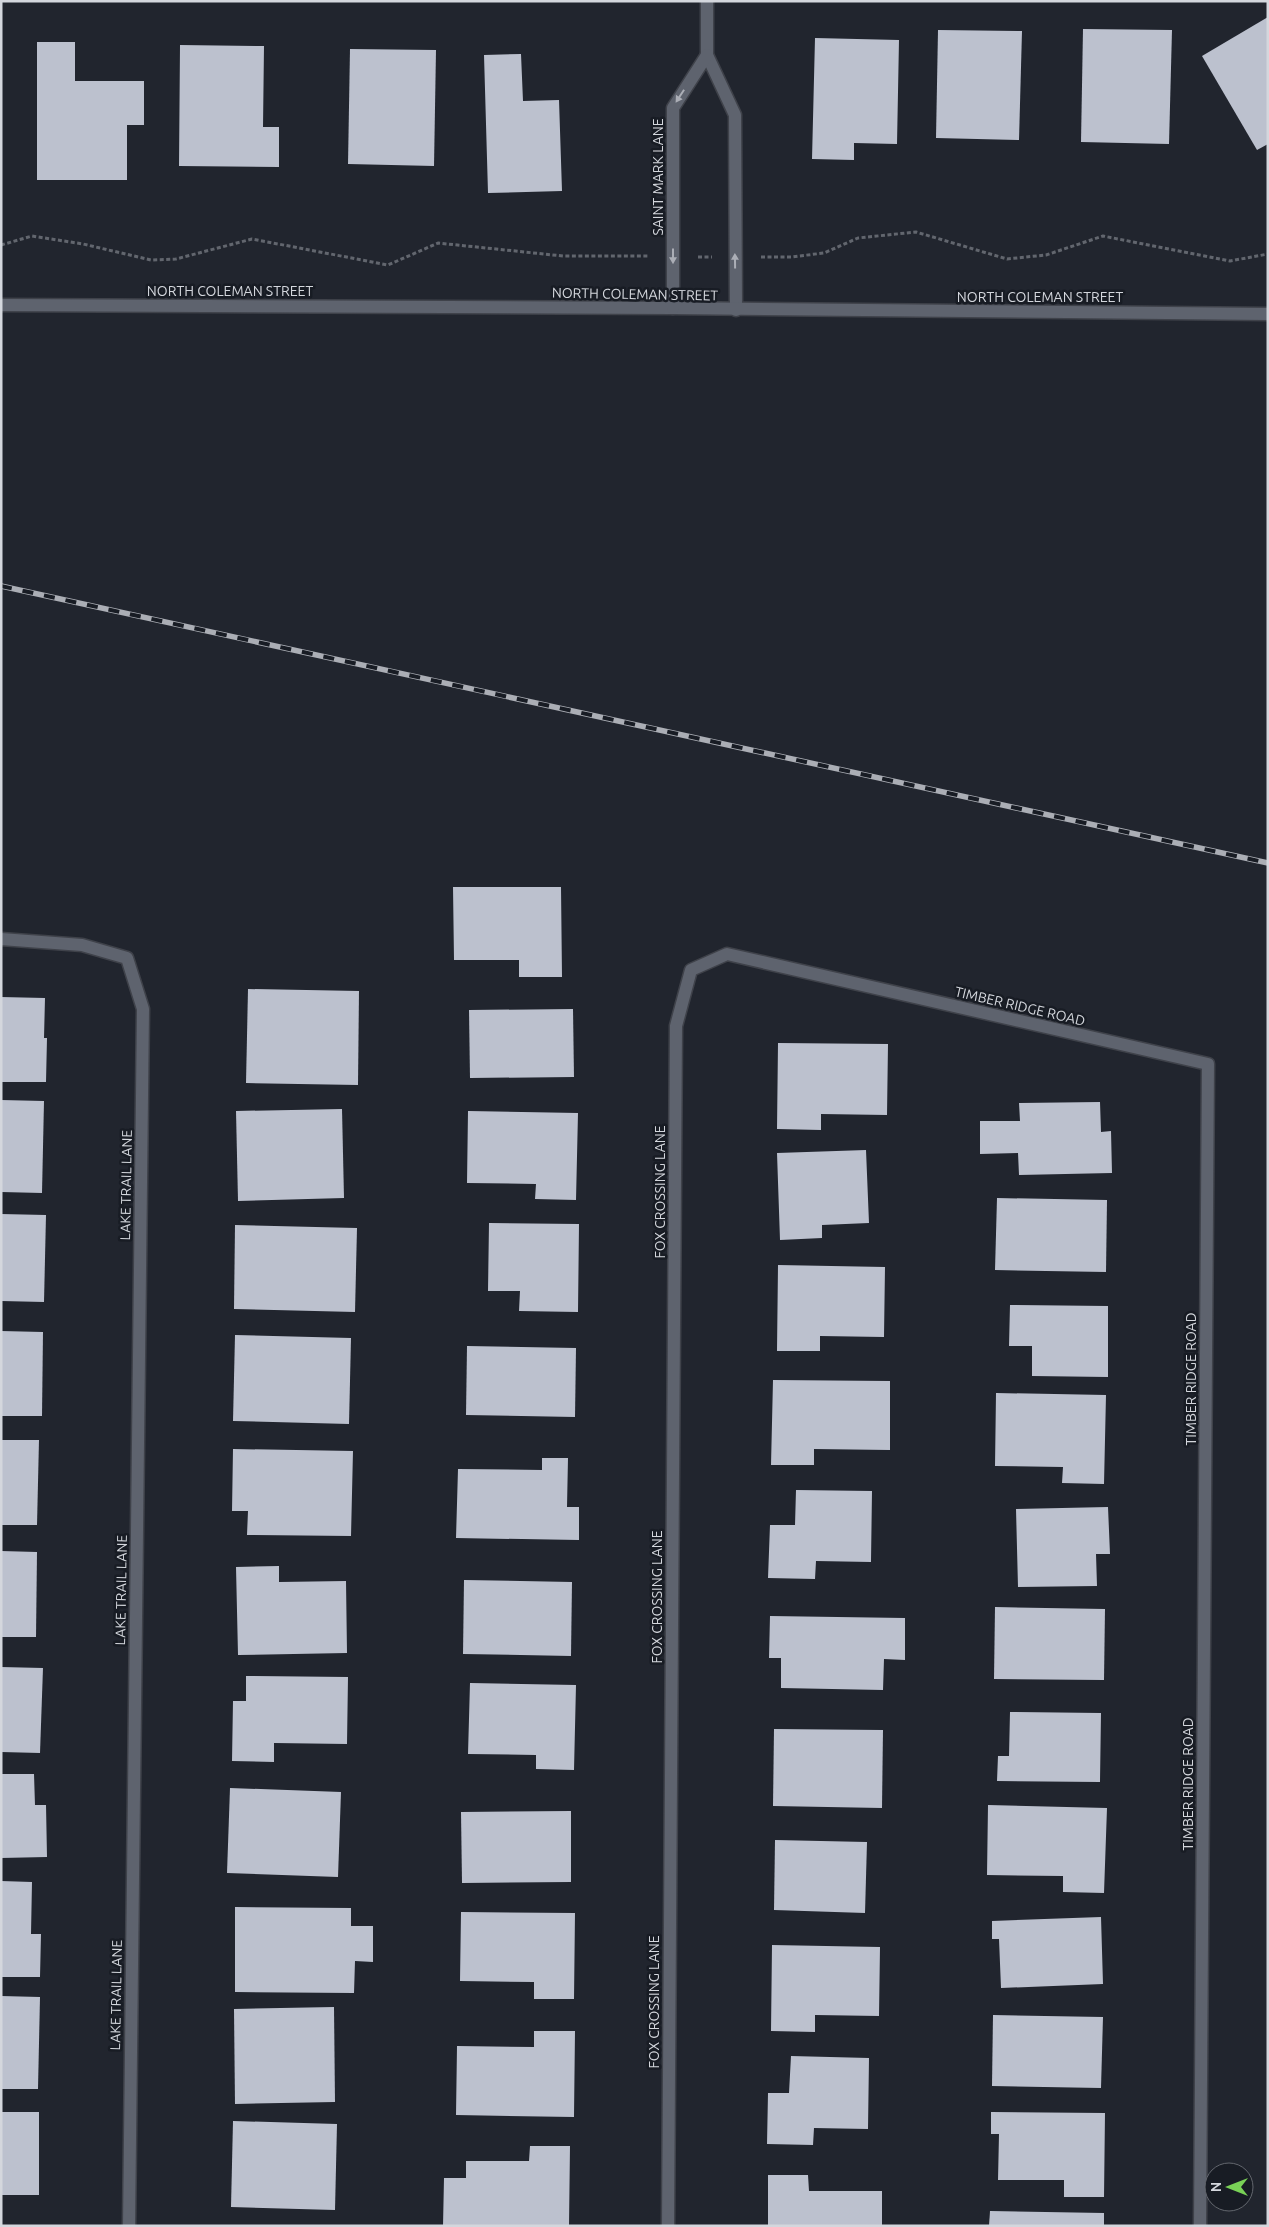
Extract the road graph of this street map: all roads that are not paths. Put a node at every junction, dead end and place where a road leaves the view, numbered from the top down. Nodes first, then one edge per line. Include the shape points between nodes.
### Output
1 (707, 1) edge
2 (707, 55) junction
3 (1, 305) edge
4 (673, 308) junction
5 (736, 310) junction
6 (1268, 314) edge
7 (1, 939) edge
8 (691, 970) joint
9 (129, 2226) edge
10 (668, 2226) edge
11 (1200, 2226) edge

1 - 2 street
2 -> 4 street, SAINT MARK LANE via 673,108
5 -> 2 street via 735,115
3 - 4 street, NORTH COLEMAN STREET
4 - 5 street, NORTH COLEMAN STREET
5 - 6 street, NORTH COLEMAN STREET
7 - 9 street, LAKE TRAIL LANE via 82,945 127,958 143,1009
8 - 10 street, FOX CROSSING LANE via 676,1026
8 - 11 street, TIMBER RIDGE ROAD via 727,954 1208,1064

